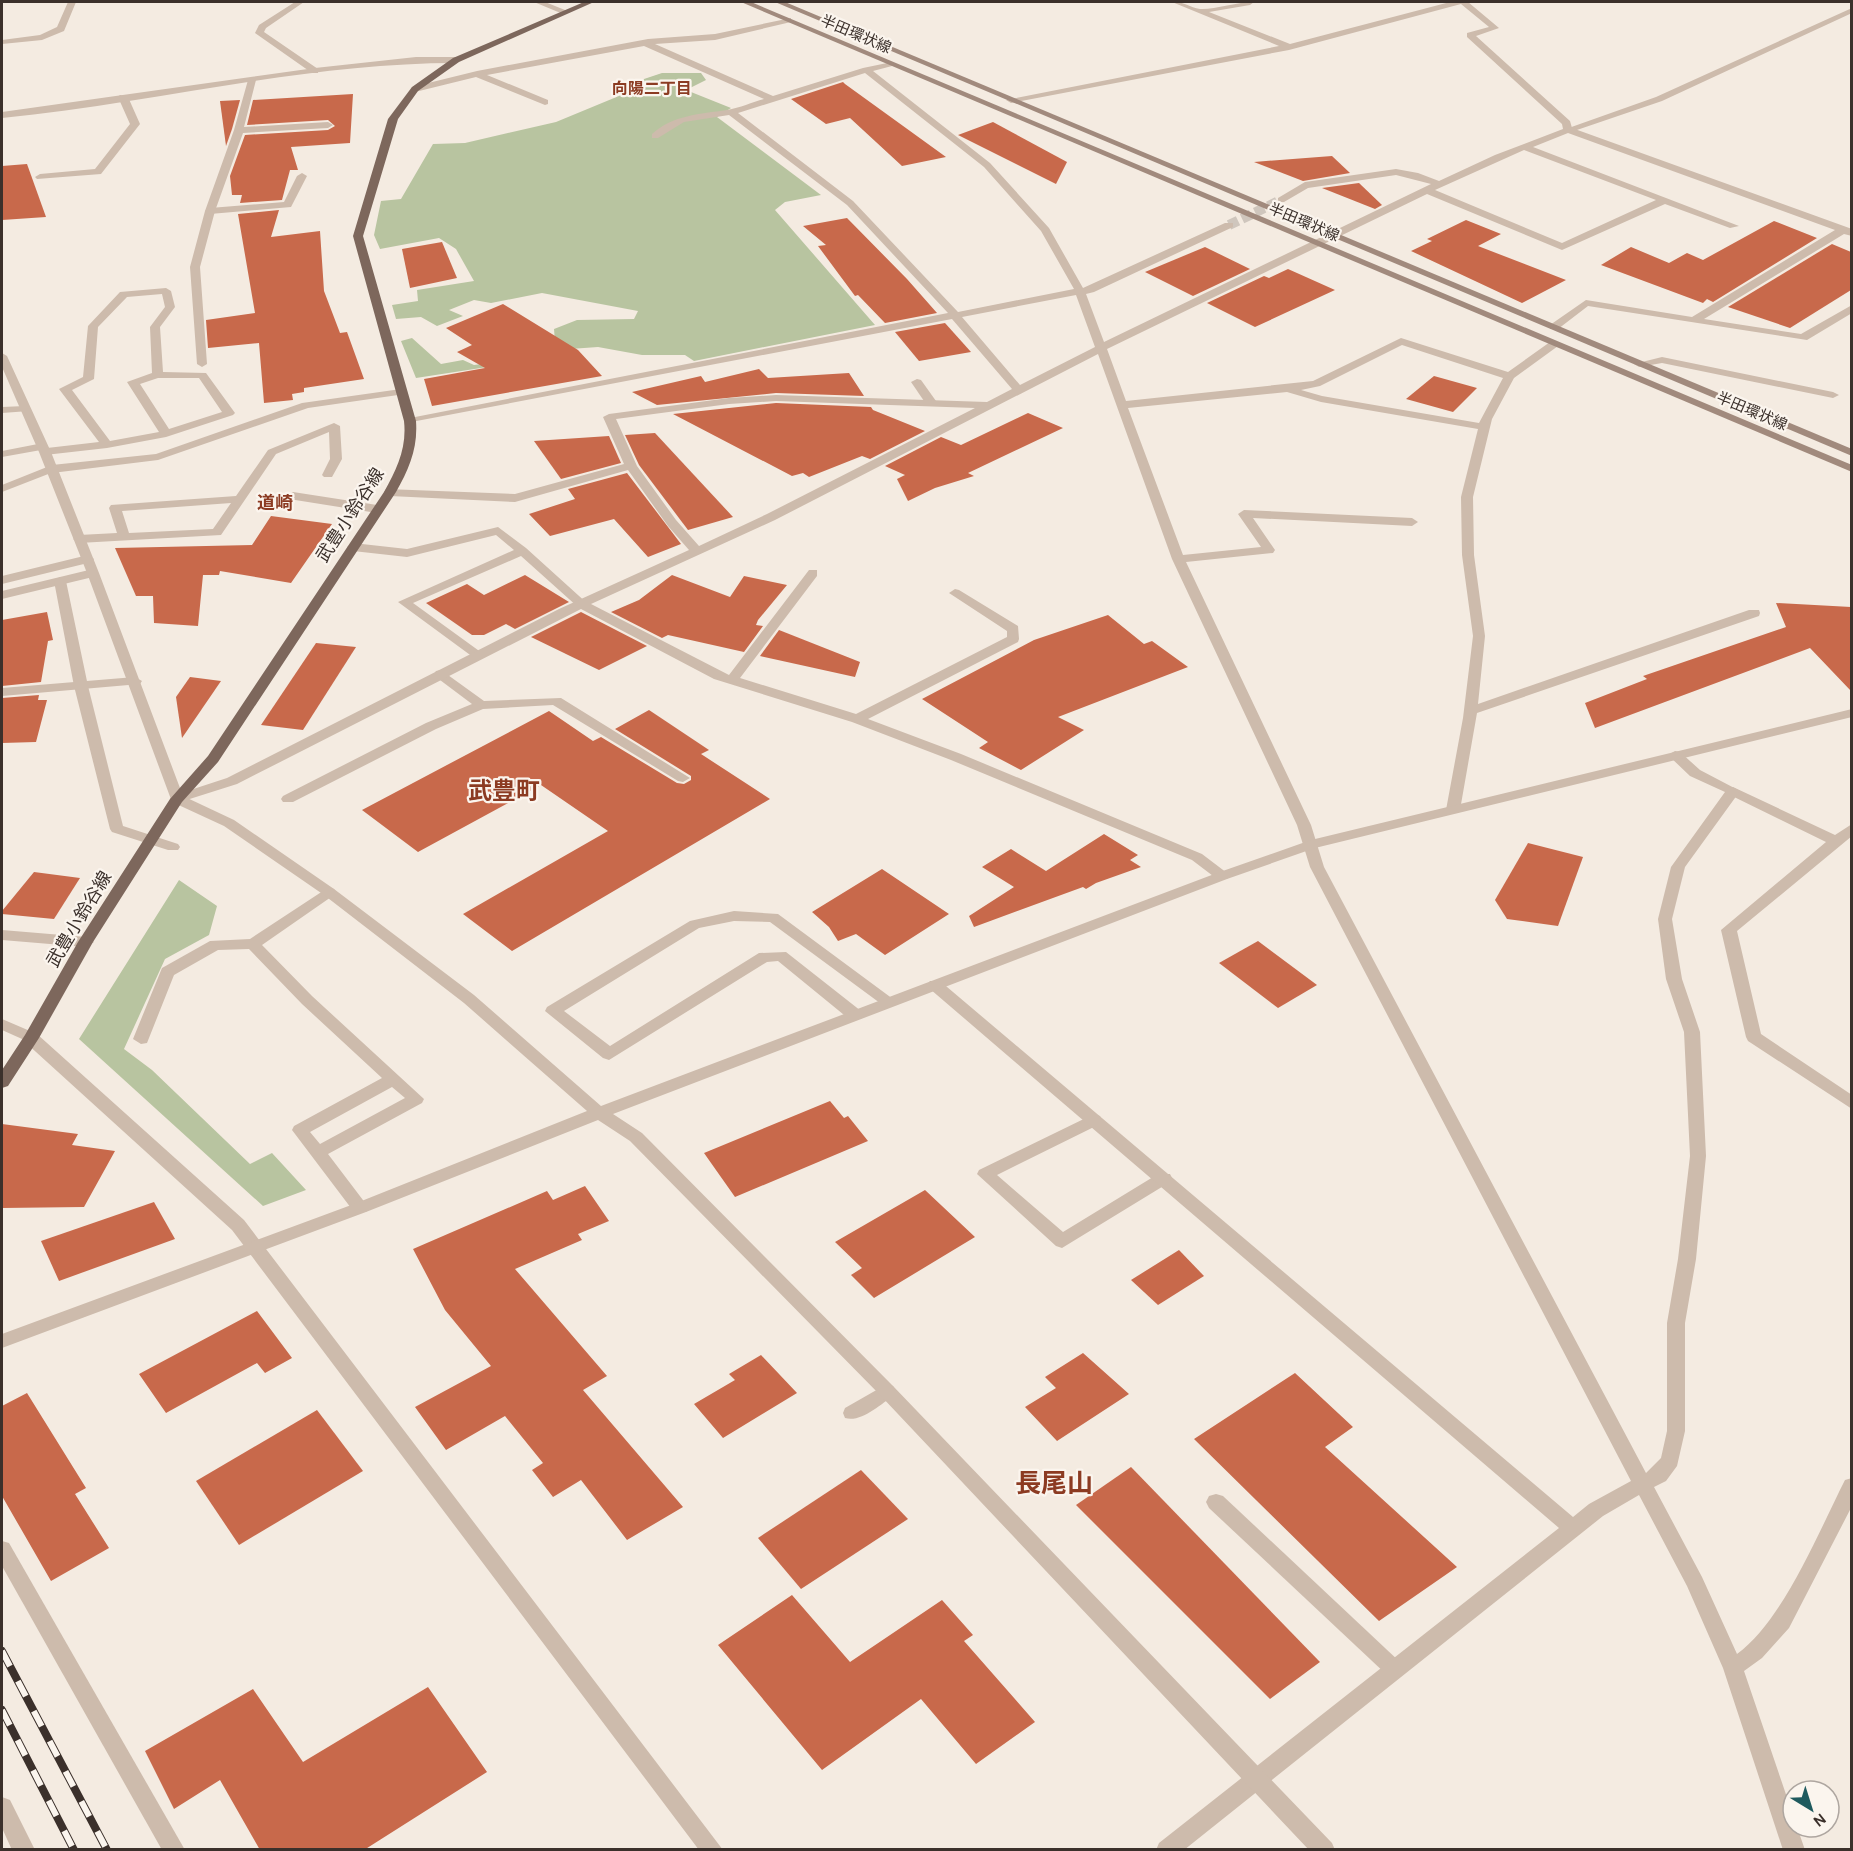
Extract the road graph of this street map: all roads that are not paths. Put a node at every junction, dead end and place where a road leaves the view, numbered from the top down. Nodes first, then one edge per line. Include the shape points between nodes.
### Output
1 (72, 2) edge
2 (300, 2) edge
3 (538, 2) edge
4 (590, 2) edge
5 (745, 2) edge
6 (779, 2) edge
7 (1176, 2) edge
8 (1250, 2) edge
9 (1458, 2) edge
10 (1464, 2) edge
11 (1851, 10) edge
12 (1201, 11) junction
13 (566, 12) junction
14 (788, 20) junction
15 (2, 42) edge
16 (645, 43) junction
17 (1289, 46) junction
18 (456, 60) junction
19 (888, 64) junction
20 (866, 70) junction
21 (315, 71) junction
22 (477, 74) junction
23 (252, 80) junction
24 (415, 89) junction
25 (123, 97) junction
26 (772, 99) junction
27 (1011, 100) junction
28 (545, 102) dead end
29 (731, 112) junction
30 (2, 115) edge
31 (328, 125) dead end
32 (240, 130) junction
33 (1568, 130) junction
34 (655, 136) dead end
35 (1524, 147) junction
36 (302, 176) dead end
37 (40, 177) dead end
38 (1439, 184) junction
39 (1426, 190) junction
40 (1281, 200) tunnel mouth
41 (1665, 200) junction
42 (210, 211) junction
43 (1229, 225) tunnel mouth
44 (1734, 226) dead end
45 (1847, 232) edge
46 (1334, 235) junction
47 (1317, 243) junction
48 (1080, 291) junction
49 (1851, 308) edge
50 (954, 314) junction
51 (1694, 320) junction
52 (1554, 327) junction
53 (1554, 344) junction
54 (1101, 348) junction
55 (2, 356) edge
56 (202, 364) dead end
57 (1639, 364) junction
58 (158, 375) junction
59 (1509, 376) junction
60 (917, 382) dead end
61 (1287, 389) junction
62 (1018, 390) junction
63 (401, 392) junction
64 (1833, 395) dead end
65 (930, 401) junction
66 (986, 405) junction
67 (1121, 405) junction
68 (25, 409) junction
69 (2, 410) edge
70 (410, 421) junction
71 (1484, 427) junction
72 (166, 434) junction
73 (107, 445) junction
74 (44, 449) junction
75 (1851, 453) edge
76 (2, 454) edge
77 (631, 466) junction
78 (52, 469) junction
79 (1851, 469) edge
80 (328, 475) dead end
81 (2, 489) edge
82 (390, 492) junction
83 (292, 496) dead end
84 (240, 499) junction
85 (377, 509) junction
86 (1412, 522) dead end
87 (124, 538) junction
88 (79, 539) junction
89 (353, 547) junction
90 (522, 551) junction
91 (697, 551) junction
92 (88, 559) junction
93 (1178, 560) junction
94 (93, 573) junction
95 (813, 573) dead end
96 (2, 580) edge
97 (60, 581) junction
98 (955, 593) dead end
99 (2, 595) edge
100 (583, 604) junction
101 (1754, 613) dead end
102 (477, 656) junction
103 (441, 674) junction
104 (733, 679) junction
105 (135, 681) junction
106 (81, 686) junction
107 (2, 692) edge
108 (481, 705) junction
109 (1470, 711) junction
110 (1851, 713) edge
111 (857, 719) junction
112 (1675, 755) junction
113 (683, 778) dead end
114 (1733, 791) junction
115 (177, 799) junction
116 (288, 799) dead end
117 (1453, 810) junction
118 (1851, 828) edge
119 (151, 840) junction
120 (1836, 841) junction
121 (1311, 845) junction
122 (173, 847) dead end
123 (1222, 876) junction
124 (329, 892) junction
125 (2, 935) edge
126 (86, 942) junction
127 (253, 944) junction
128 (935, 985) junction
129 (889, 1002) junction
130 (855, 1015) junction
131 (2, 1024) edge
132 (31, 1038) junction
133 (141, 1039) dead end
134 (393, 1079) junction
135 (2, 1082) edge
136 (1851, 1103) edge
137 (599, 1113) junction
138 (1094, 1120) junction
139 (318, 1152) junction
140 (1164, 1179) junction
141 (360, 1208) junction
142 (254, 1246) junction
143 (2, 1341) edge
144 (887, 1391) junction
145 (852, 1413) dead end
146 (1644, 1484) junction
147 (1851, 1486) edge
148 (1216, 1502) dead end
149 (1573, 1528) junction
150 (2, 1549) edge
151 (1733, 1668) junction
152 (1394, 1669) junction
153 (1258, 1778) junction
154 (2, 1807) edge
155 (24, 1850) edge
156 (174, 1850) edge
157 (712, 1850) edge
158 (1167, 1850) edge
159 (1324, 1850) edge
160 (1794, 1850) edge

1 - 15 street via 61,29 42,37
2 - 21 street via 262,27 260,33
3 - 13 street
4 - 13 main road, 武豊小鈴谷線
5 - 14 main road, 半田環状線
6 - 27 main road, 半田環状線
7 - 12 street
8 - 12 street
9 - 17 street
10 - 33 street via 1495,28 1470,35 1567,123
11 - 33 street via 1659,99
12 - 17 street
13 - 18 main road, 武豊小鈴谷線
14 - 16 street via 715,37
14 - 19 main road, 半田環状線
16 - 22 street
16 - 26 street
17 - 27 street
18 - 21 street via 416,60
18 - 24 main road, 武豊小鈴谷線
19 - 20 street
19 - 47 main road, 半田環状線
20 - 26 street
20 - 48 street via 987,165 1045,230
21 - 23 street
22 - 24 street
22 - 28 street
23 - 25 street
23 - 32 street
24 - 63 main road, 武豊小鈴谷線 via 393,119 358,236
25 - 30 street
25 - 37 street via 135,124 99,172
26 - 29 street
27 - 46 main road, 半田環状線
29 - 34 street via 684,120
29 - 50 street via 850,203
31 - 32 street
32 - 42 street
33 - 35 street
33 - 45 street
35 - 38 street
35 - 41 street
36 - 42 street via 288,204
38 - 39 street
38 - 40 street via 1396,172 1305,185
39 - 41 street via 1562,247
39 - 46 street
41 - 44 street
42 - 56 street via 195,267
43 - 48 street via 1090,290
45 - 51 street
46 - 47 street
46 - 52 main road, 半田環状線
47 - 53 main road, 半田環状線
47 - 54 street
48 - 50 street
48 - 54 street
49 - 51 street via 1803,338
50 - 62 street
50 - 70 street
51 - 52 street via 1586,303
52 - 57 main road, 半田環状線
53 - 59 street
53 - 79 main road, 半田環状線
54 - 62 street
54 - 67 street
55 - 68 street
57 - 64 street via 1662,360
57 - 75 main road, 半田環状線
58 - 72 street via 133,382
58 - 72 street via 202,375 228,413
58 - 73 street via 155,327 170,307 166,291 124,294 93,326 88,379 65,389
59 - 61 street via 1401,341 1316,384
59 - 71 street
60 - 65 street
61 - 67 street
61 - 71 street via 1321,399
62 - 66 street
63 - 70 main road, 武豊小鈴谷線
63 - 78 street via 306,405 158,457
65 - 66 street
65 - 77 street via 776,398 609,417
66 - 91 street via 771,517
67 - 93 street
68 - 69 street
68 - 74 street
70 - 82 main road, 武豊小鈴谷線 via 412,438 407,461
71 - 109 street via 1467,497 1468,555 1479,636
72 - 73 street
73 - 74 street
74 - 76 street
74 - 78 street
77 - 82 street via 515,498
77 - 91 street via 672,524
78 - 81 street
78 - 88 street
80 - 84 street via 336,459 334,426 272,452
82 - 85 main road, 武豊小鈴谷線
83 - 85 street
84 - 87 street via 217,532
84 - 87 street via 115,508
85 - 89 main road, 武豊小鈴谷線
86 - 93 street via 1244,514 1269,550
87 - 88 street
88 - 92 street
89 - 90 street via 407,553 498,531
89 - 115 main road, 武豊小鈴谷線 via 213,759
90 - 100 street
90 - 102 street via 404,602
91 - 100 street
92 - 94 street
92 - 96 street
93 - 121 street
94 - 97 street
94 - 105 street
95 - 104 street
97 - 99 street
97 - 106 street
98 - 111 street via 1012,629 1013,639
100 - 102 street
100 - 104 street via 719,676
101 - 109 street
102 - 103 street
103 - 108 street
103 - 115 street via 232,781
104 - 111 street
105 - 106 street
105 - 115 street
106 - 107 street
106 - 119 street via 117,829
108 - 113 street via 556,701
108 - 116 street via 431,726
109 - 117 street
110 - 112 street
111 - 123 street via 1197,857
112 - 114 street via 1695,773
112 - 117 street
114 - 120 street
114 - 146 street via 1678,867 1665,919 1674,979 1692,1032 1698,1156 1676,1323 1676,1431 1670,1461 1659,1475
115 - 119 main road, 武豊小鈴谷線
115 - 124 street via 229,823
117 - 121 street
118 - 120 street
119 - 122 street
119 - 126 main road, 武豊小鈴谷線
120 - 136 street via 1729,930 1754,1037
121 - 123 street
121 - 146 street via 1317,867
123 - 128 street
124 - 127 street
124 - 137 street via 469,999
125 - 126 street
126 - 132 main road, 武豊小鈴谷線
127 - 133 street via 215,945 167,972
127 - 134 street
128 - 129 street
128 - 138 street
129 - 130 street
129 - 130 street via 773,917 734,915 695,924 553,1011 609,1054 764,957 781,956
130 - 137 street
131 - 132 street
132 - 135 main road, 武豊小鈴谷線
132 - 142 street via 238,1225
134 - 139 street via 300,1130
134 - 139 street via 416,1099
137 - 141 street
137 - 144 street via 636,1137
138 - 140 street
138 - 140 street via 985,1174 1062,1241
139 - 141 street
140 - 149 street
141 - 142 street
142 - 143 street
142 - 157 street
144 - 145 street
144 - 153 street
146 - 149 street via 1596,1510
146 - 151 street
147 - 151 street via 1782,1622 1755,1652
148 - 152 street
149 - 152 street
150 - 156 street
151 - 160 street
152 - 153 street
153 - 158 street
153 - 159 street
154 - 155 street

